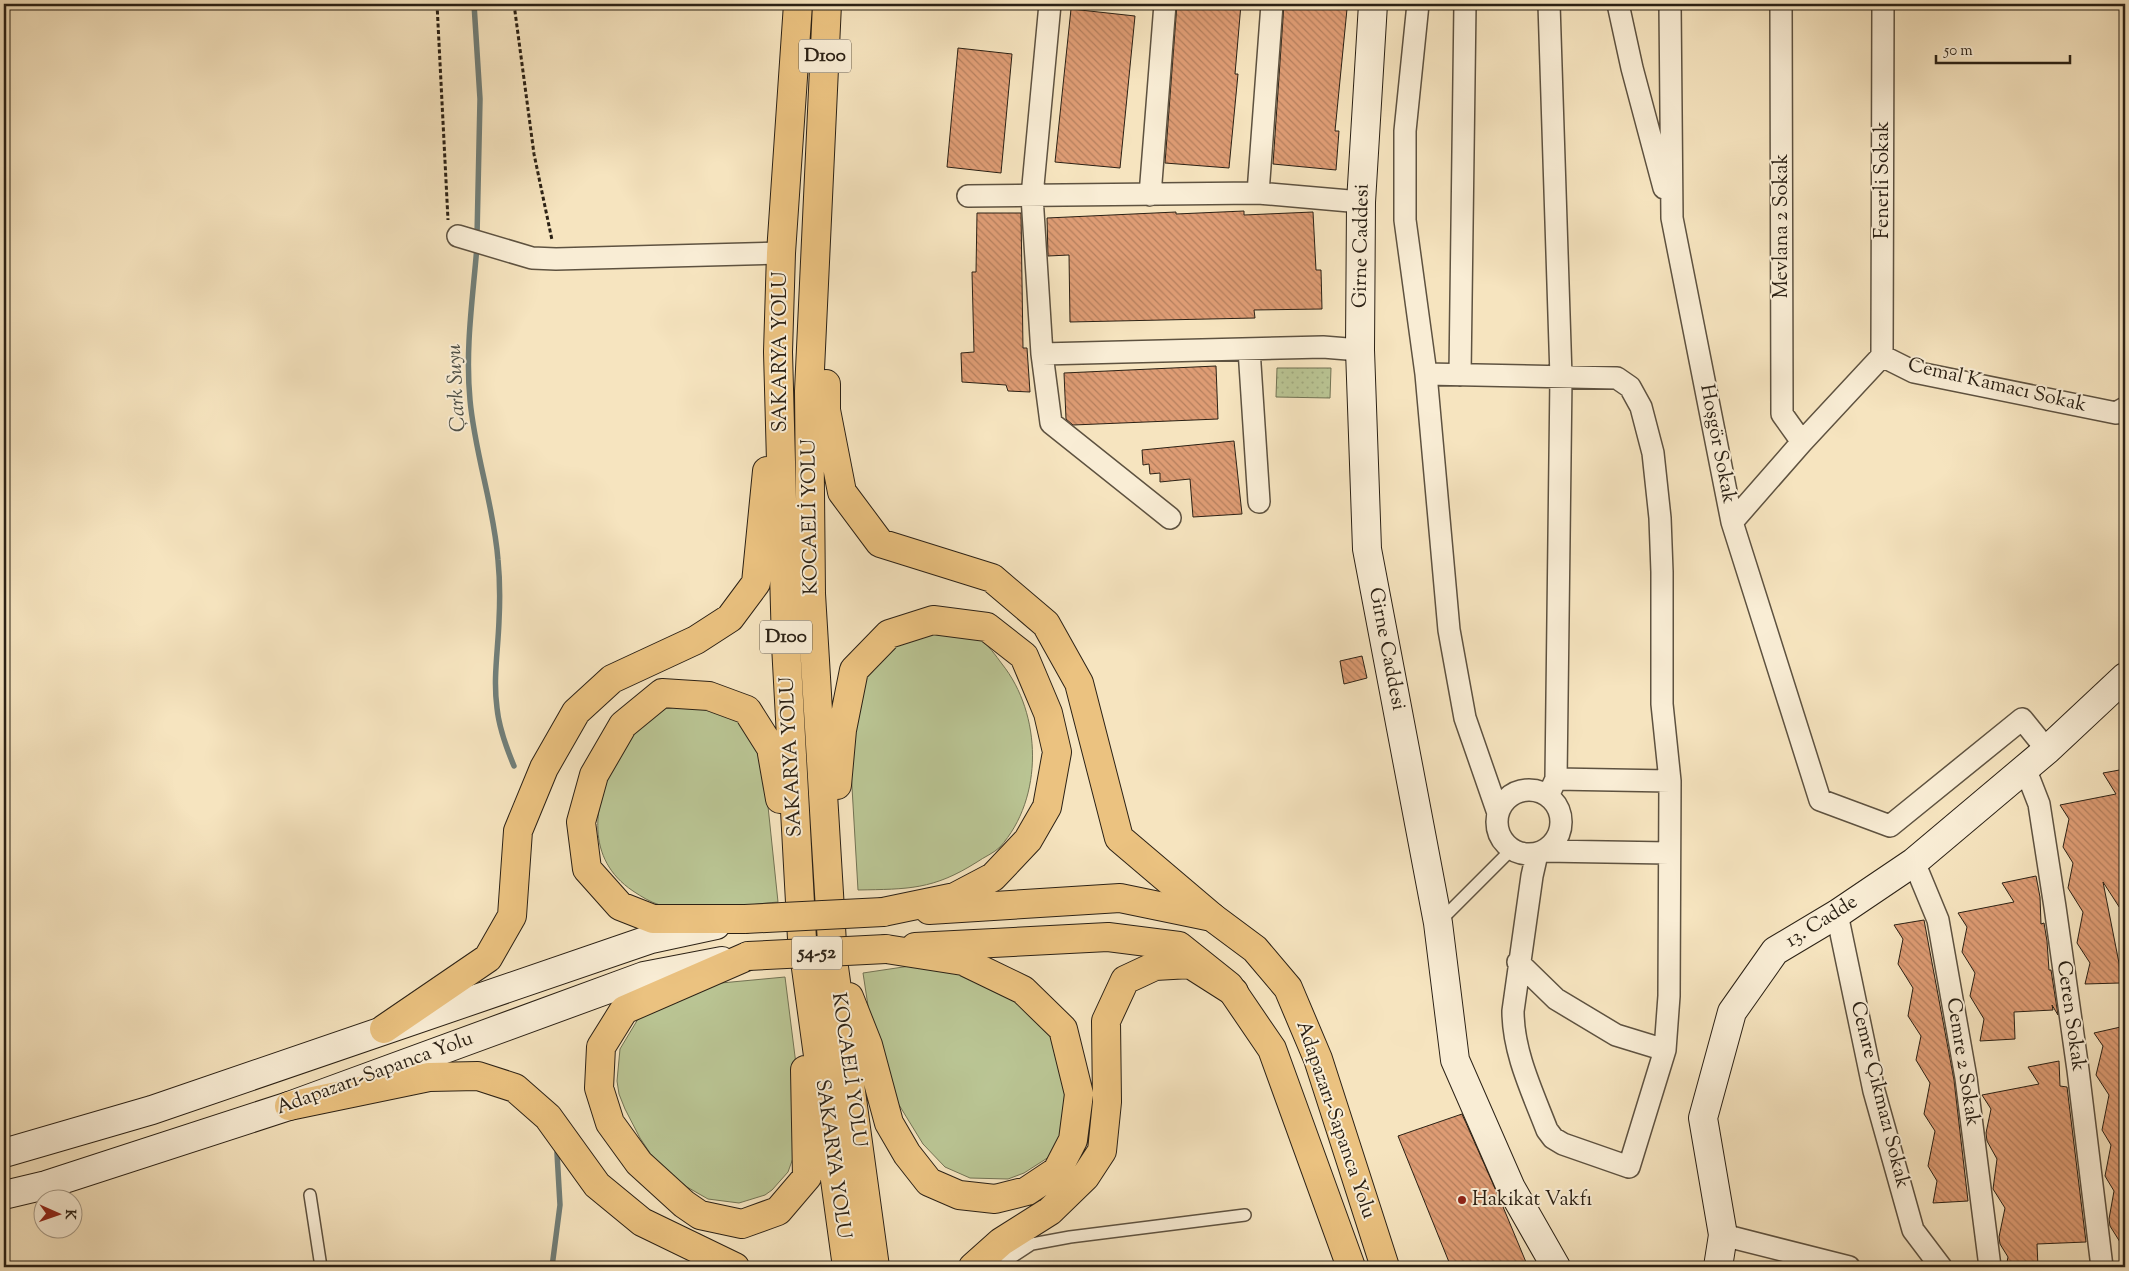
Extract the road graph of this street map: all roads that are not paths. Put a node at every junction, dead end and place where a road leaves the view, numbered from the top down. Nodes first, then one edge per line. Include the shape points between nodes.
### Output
1 (798, 4) edge
2 (827, 4) edge
3 (1050, 4) edge
4 (1165, 4) edge
5 (1272, 4) edge
6 (1373, 4) edge
7 (1418, 4) edge
8 (1465, 4) edge
9 (1549, 4) edge
10 (1618, 4) edge
11 (1670, 4) edge
12 (1781, 4) edge
13 (1883, 4) edge
14 (823, 107) junction
15 (1258, 193) junction
16 (1150, 195) junction
17 (968, 196) dead end
18 (1032, 196) junction
19 (1361, 202) junction
20 (1672, 218) junction
21 (458, 236) road end
22 (781, 253) junction
23 (1249, 349) junction
24 (1360, 350) junction
25 (778, 352) junction
26 (1042, 354) junction
27 (1882, 356) junction
28 (1426, 374) junction
29 (1460, 375) junction
30 (1561, 376) junction
31 (2125, 408) edge
32 (1802, 442) junction
33 (1259, 502) dead end
34 (1170, 518) dead end
35 (1732, 522) junction
36 (2125, 677) edge
37 (2046, 750) junction
38 (2025, 768) junction
39 (1670, 780) junction
40 (1552, 787) junction
41 (1498, 813) junction
42 (1512, 849) junction
43 (1541, 852) junction
44 (1669, 853) junction
45 (1914, 862) junction
46 (830, 892) junction
47 (883, 912) junction
48 (1837, 914) junction
49 (1212, 917) junction
50 (745, 919) junction
51 (1438, 923) junction
52 (802, 933) junction
53 (886, 949) junction
54 (748, 956) junction
55 (834, 960) junction
56 (1518, 962) junction
57 (1234, 992) junction
58 (384, 1029) junction
59 (1665, 1050) junction
60 (289, 1106) junction
61 (4, 1153) edge
62 (4, 1195) edge
63 (310, 1195) dead end
64 (1245, 1215) dead end
65 (1370, 1221) junction
66 (1723, 1235) junction
67 (1342, 1254) edge
68 (321, 1267) edge
69 (736, 1267) edge
70 (847, 1267) edge
71 (875, 1267) edge
72 (973, 1267) edge
73 (1004, 1267) edge
74 (1351, 1267) edge
75 (1385, 1267) edge
76 (1396, 1267) edge
77 (1556, 1267) edge
78 (1718, 1267) edge
79 (1849, 1267) edge
80 (1942, 1267) edge
81 (1990, 1267) edge
82 (2102, 1267) edge

1 - 22 main road, SAKARYA YOLU / D100
2 - 14 main road, KOCAELİ YOLU / D100
3 - 18 street
4 - 16 street
5 - 15 street
6 - 19 street, Girne Caddesi
7 - 28 street via 1405,130 1405,220
8 - 29 street
9 - 30 street
10 - 20 street
11 - 20 street, Hoşgör Sokak
12 - 32 street, Mevlana 2 Sokak via 1782,414
13 - 27 street, Fenerli Sokak
14 - 46 main road, KOCAELİ YOLU / D100 via 809,391 811,594
14 - 49 main road via 826,410 842,492 880,544 992,578 1046,624 1079,683 1119,838
15 - 16 street
15 - 19 street
16 - 18 street
17 - 18 street
18 - 26 street
19 - 24 street, Girne Caddesi
20 - 35 street, Hoşgör Sokak
21 - 22 street via 532,258
22 - 25 main road, SAKARYA YOLU / D100
23 - 24 street via 1324,347
23 - 26 street
23 - 33 street
24 - 51 street, Girne Caddesi via 1367,549
25 - 52 main road, SAKARYA YOLU / D100 via 786,644
25 - 58 main road via 756,583 730,618 696,640 612,679 576,712 544,768 518,831 512,916 488,958
26 - 34 street via 1051,424
27 - 31 street, Cemal Kamacı Sokak via 1914,372 2116,413
27 - 32 street, Cemal Kamacı Sokak
28 - 29 street
28 - 41 street via 1449,630 1465,718
29 - 30 street
30 - 39 street via 1617,378 1630,387 1641,407 1653,453 1660,518 1662,704
30 - 40 street
32 - 35 street, Cemal Kamacı Sokak
35 - 37 street, Hoşgör Sokak via 1820,800 1890,826 2022,719
36 - 37 street, 13. Cadde
37 - 38 street, 13. Cadde
38 - 45 street, 13. Cadde
38 - 82 street, Ceren Sokak via 2039,804 2051,879
39 - 40 street
39 - 44 street
40 - 41 street via 1510,796
40 - 43 street via 1562,820 1557,839
41 - 42 street via 1499,834
42 - 43 street via 1520,853
42 - 51 lane
43 - 44 street
43 - 56 street via 1532,876
44 - 59 street via 1669,996
45 - 48 street, 13. Cadde
45 - 81 street, Cemre 2 Sokak via 1940,929 1966,1078
46 - 47 main road via 842,730 854,670 889,634 933,620 986,627 1024,656 1048,713 1057,752 1047,807 1028,840 993,877 955,897
46 - 55 main road, KOCAELİ YOLU / D100
47 - 49 main road, Adapazarı-Sapanca Yolu via 1120,898
47 - 50 main road, 54-52, bridge
48 - 66 street, 13. Cadde via 1775,951 1732,1012 1703,1118
48 - 80 street, Cemre Çıkmazı Sokak via 1874,1091 1913,1230
49 - 65 main road, Adapazarı-Sapanca Yolu via 1254,949 1288,988 1318,1059
50 - 52 main road via 653,919 620,906 587,869 581,822 594,775 622,725 662,693 709,696 747,710 771,748
50 - 58 street, Adapazarı-Sapanca Yolu / 54-52 via 650,938
51 - 77 street, Girne Caddesi via 1455,1060 1510,1188
52 - 54 main road via 808,1177 778,1211 742,1224 700,1215 639,1163 610,1123 600,1088 602,1047 624,1010
52 - 70 main road, SAKARYA YOLU / D100
53 - 54 main road, 54-52, bridge
53 - 55 main road via 963,961 1023,990 1063,1029 1079,1094 1073,1140 1057,1171 1027,1191 995,1198 959,1195 929,1182 889,1123 868,1045
53 - 57 main road, Adapazarı-Sapanca Yolu via 1108,937 1179,946
54 - 60 street, Adapazarı-Sapanca Yolu / 54-52 via 644,976
55 - 71 main road, KOCAELİ YOLU / D100
56 - 59 street via 1556,999 1607,1030
56 - 59 street via 1512,1029 1516,1046 1547,1130 1563,1144 1630,1167
57 - 67 main road, Adapazarı-Sapanca Yolu via 1272,1049
57 - 72 main road via 1190,964 1155,966 1124,980 1106,1021 1107,1102 1102,1151 1085,1177 1050,1211 1001,1242
58 - 61 street, Adapazarı-Sapanca Yolu / 54-52 via 152,1110
60 - 62 street, Adapazarı-Sapanca Yolu / 54-52 via 46,1185
60 - 69 main road via 429,1077 478,1076 515,1088 548,1117 597,1185 642,1222
63 - 68 lane
64 - 73 lane via 1032,1244 1009,1259
65 - 75 main road, Adapazarı-Sapanca Yolu
65 - 76 main road
66 - 78 street, 13. Cadde
66 - 79 street
67 - 74 main road, Adapazarı-Sapanca Yolu

